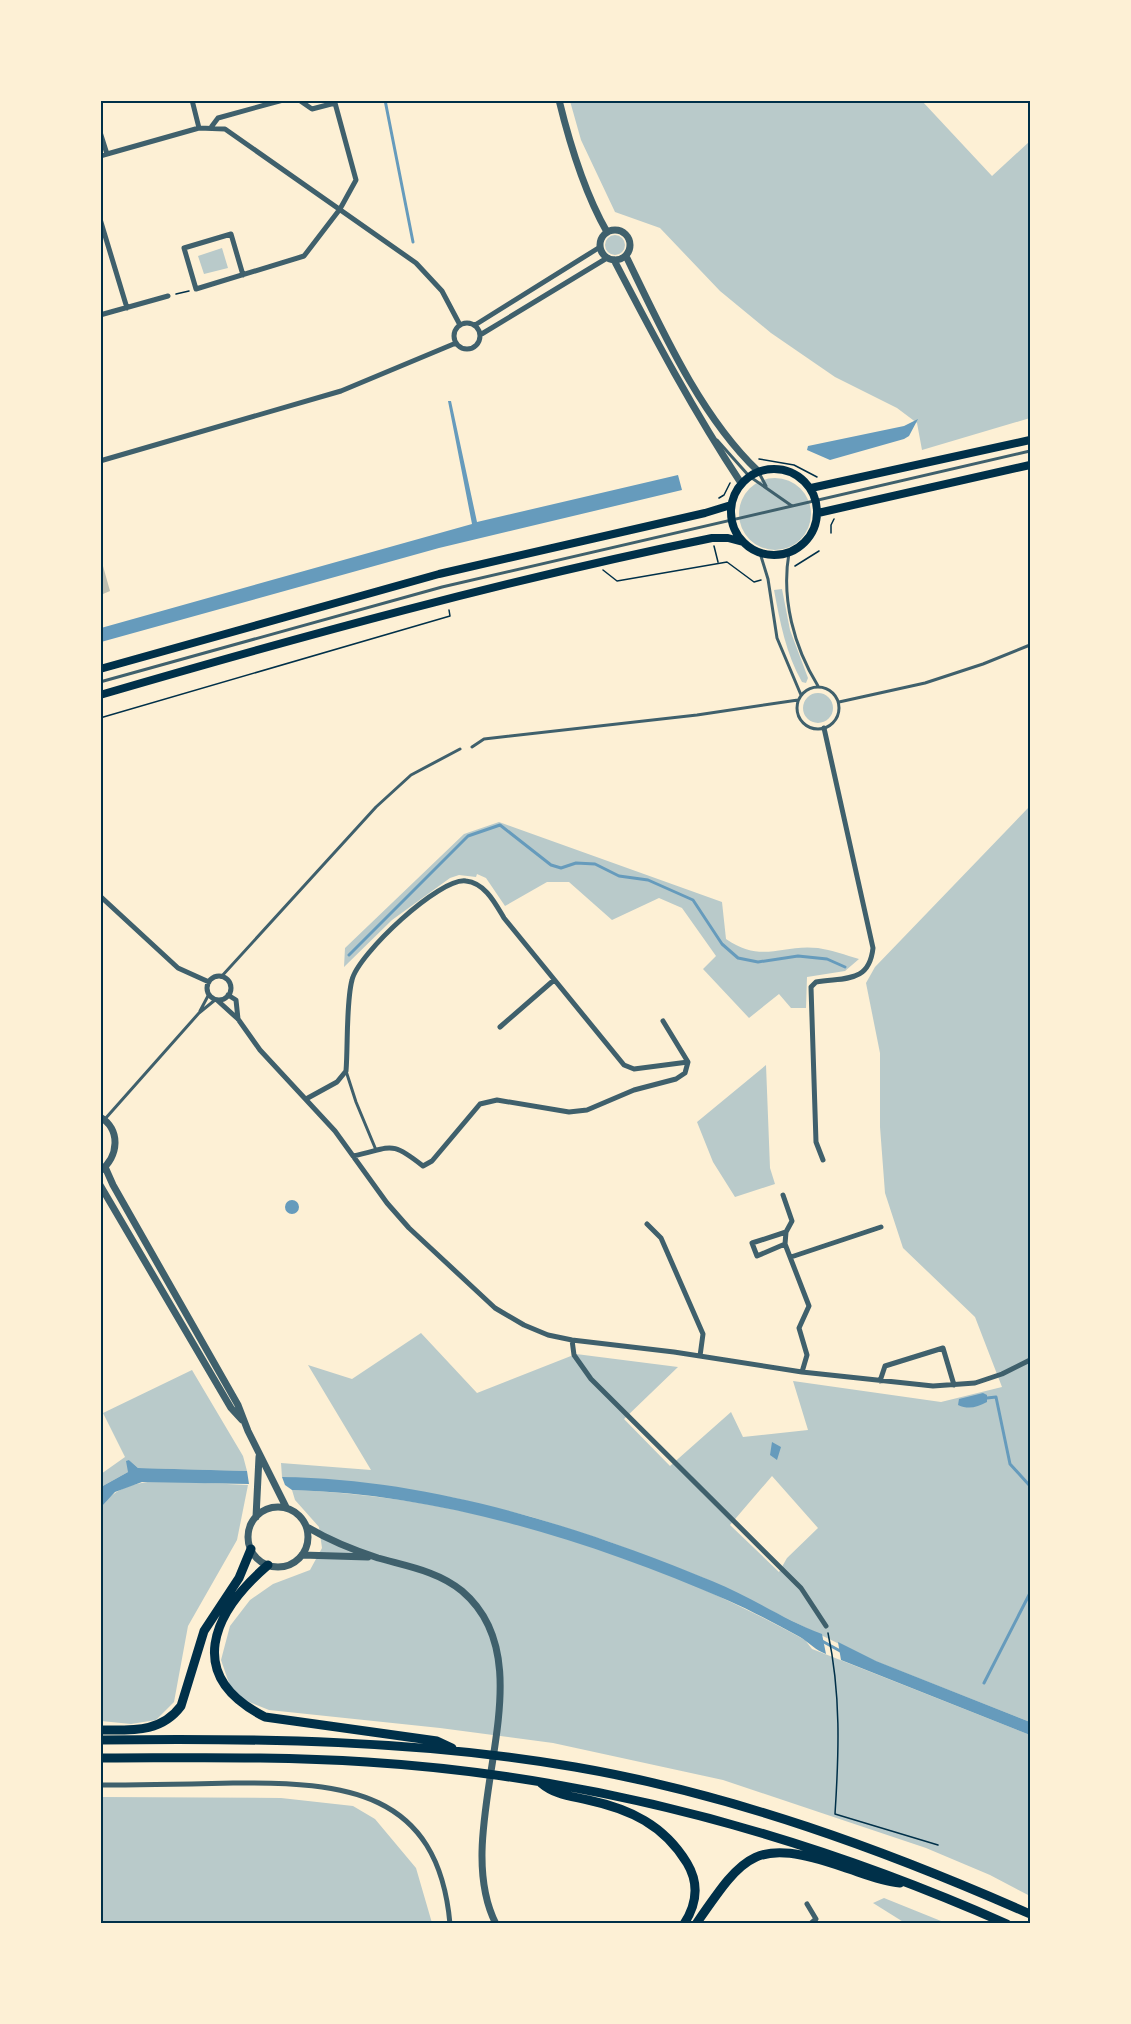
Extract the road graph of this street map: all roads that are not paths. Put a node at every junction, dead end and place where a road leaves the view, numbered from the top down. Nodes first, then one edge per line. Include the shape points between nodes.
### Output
1 (192, 100) edge
2 (283, 100) edge
3 (299, 100) edge
4 (559, 100) edge
5 (212, 126) junction
6 (199, 128) junction
7 (100, 132) edge
8 (104, 155) edge
9 (340, 209) junction
10 (100, 219) edge
11 (607, 232) junction
12 (600, 247) junction
13 (626, 256) junction
14 (611, 259) junction
15 (243, 274) junction
16 (168, 296) road end
17 (127, 308) junction
18 (100, 315) edge
19 (460, 324) junction
20 (475, 325) junction
21 (480, 335) junction
22 (456, 343) junction
23 (710, 431) junction
24 (1030, 440) edge
25 (1030, 451) edge
26 (100, 461) edge
27 (1030, 465) edge
28 (758, 471) junction
29 (749, 476) junction
30 (741, 483) junction
31 (767, 488) junction
32 (811, 488) junction
33 (816, 500) junction
34 (731, 505) junction
35 (792, 506) junction
36 (818, 513) junction
37 (732, 521) junction
38 (743, 542) junction
39 (760, 553) junction
40 (789, 553) junction
41 (1030, 645) edge
42 (100, 669) edge
43 (100, 682) edge
44 (818, 686) junction
45 (801, 694) junction
46 (100, 695) edge
47 (798, 700) junction
48 (839, 702) junction
49 (824, 728) junction
50 (472, 747) dead end
51 (460, 749) dead end
52 (100, 896) edge
53 (221, 977) junction
54 (554, 980) junction
55 (209, 982) junction
56 (208, 994) junction
57 (228, 995) junction
58 (216, 1000) junction
59 (199, 1012) junction
60 (238, 1019) junction
61 (663, 1021) dead end
62 (500, 1027) dead end
63 (688, 1062) junction
64 (346, 1071) junction
65 (306, 1099) junction
66 (103, 1118) edge
67 (376, 1150) junction
68 (353, 1156) junction
69 (823, 1160) dead end
70 (103, 1169) edge
71 (100, 1185) edge
72 (783, 1195) dead end
73 (647, 1224) dead end
74 (880, 1227) dead end
75 (786, 1232) junction
76 (785, 1244) junction
77 (791, 1257) junction
78 (572, 1341) junction
79 (700, 1356) junction
80 (1030, 1360) edge
81 (802, 1372) junction
82 (880, 1381) junction
83 (954, 1385) junction
84 (244, 1422) junction
85 (259, 1454) junction
86 (286, 1508) junction
87 (256, 1517) junction
88 (307, 1527) junction
89 (251, 1549) junction
90 (302, 1556) junction
91 (377, 1557) junction
92 (268, 1565) junction
93 (826, 1626) road end
94 (100, 1730) edge
95 (100, 1740) edge
96 (460, 1752) junction
97 (100, 1758) edge
98 (542, 1783) junction
99 (100, 1785) edge
100 (912, 1884) junction
101 (807, 1904) dead end
102 (1030, 1914) edge
103 (450, 1923) edge
104 (496, 1923) edge
105 (684, 1923) edge
106 (696, 1923) edge
107 (810, 1923) edge
108 (1007, 1923) edge

1 - 6 street
2 - 5 street via 218,118
3 - 9 street via 312,109 335,103 356,180
4 - 11 street via 576,160
5 - 6 street
5 - 9 street via 239,137
6 - 8 street
7 - 8 street
9 - 15 street via 304,256
9 - 19 street via 429,275
10 - 17 street
11 - 12 street
11 - 13 street via 617,230 626,234 630,243
12 - 14 street
12 - 20 street
13 - 14 street
13 - 28 street via 666,337 705,403 736,448
14 - 21 street
14 - 23 street via 669,366
15 - 15 street via 196,289 184,248 231,234
16 - 17 street
17 - 18 street
19 - 20 street
19 - 22 street via 454,335
20 - 21 street
21 - 22 street via 471,348
22 - 26 street via 344,390
23 - 29 lane
23 - 30 street
24 - 32 main road
25 - 33 lane
27 - 36 main road
28 - 29 main road
28 - 31 lane
28 - 32 main road via 782,469 803,479
29 - 30 main road
29 - 31 lane
30 - 34 main road
31 - 35 lane
32 - 33 main road
33 - 35 lane
33 - 36 main road
34 - 37 main road
34 - 42 main road via 439,574
35 - 37 lane
36 - 40 main road via 810,538
37 - 38 main road
37 - 43 lane via 442,587
38 - 39 main road
38 - 46 main road via 712,538 575,568 446,599
39 - 40 main road
39 - 45 lane via 777,638
40 - 44 lane via 785,576 794,635
41 - 48 lane via 925,683
44 - 45 lane
44 - 48 lane via 831,690
45 - 47 lane
47 - 49 lane via 803,722 810,728
47 - 50 lane via 484,739
48 - 49 lane via 838,715
49 - 69 street via 873,948 872,960 864,973 816,982 811,987 816,1142
51 - 53 lane via 411,775 376,807
52 - 55 street via 178,968
53 - 55 street
53 - 57 street via 229,983
54 - 62 street
54 - 63 street via 629,1068
54 - 64 street via 488,894 473,882 458,881 437,891 364,956 352,979
55 - 56 street
56 - 58 street
56 - 59 lane
57 - 58 street
57 - 60 street via 236,1000
58 - 59 lane
58 - 60 street
59 - 66 lane
60 - 65 street via 246,1035
61 - 63 street
63 - 67 street via 685,1072 676,1079 634,1090 587,1110 569,1112 486,1101 423,1166 392,1146
64 - 65 street via 337,1082
64 - 67 lane
65 - 68 street
66 - 70 street via 116,1145
67 - 68 street
68 - 78 street via 409,1228 495,1308 524,1325
70 - 84 street via 238,1405
71 - 84 street via 231,1408
72 - 75 street via 792,1221
73 - 79 street via 661,1238 703,1334
74 - 77 street
75 - 76 street
75 - 76 street via 752,1244 757,1256
76 - 77 street
77 - 81 street via 809,1306 799,1328 807,1355
78 - 79 street
78 - 93 street via 574,1355 591,1379 801,1588
79 - 81 street
80 - 83 street via 975,1383
81 - 82 street
82 - 83 street
82 - 83 street via 885,1366 943,1348
84 - 85 street
85 - 86 street
85 - 87 street
86 - 87 street via 269,1508
86 - 88 street via 302,1518
87 - 89 street via 249,1532
88 - 90 street via 309,1537
88 - 91 street
89 - 92 street
89 - 94 highway via 239,1578 204,1631 181,1706 175,1714 148,1729
90 - 91 street
90 - 92 street via 287,1566
91 - 104 street via 438,1576 462,1592 482,1614 494,1641 500,1687 485,1807 482,1869
92 - 96 highway via 234,1602 216,1640 214,1656 227,1692 241,1705 265,1717 437,1741
95 - 96 highway via 306,1741
96 - 102 highway via 575,1767 777,1816 933,1872
97 - 98 highway via 367,1762
98 - 100 highway via 698,1815 783,1838
98 - 105 highway via 551,1792 626,1810 668,1835 691,1869 696,1889 694,1904
99 - 103 street via 289,1782 357,1793 405,1819 430,1850 448,1900
100 - 106 highway via 885,1882 804,1854 771,1853 740,1865
100 - 108 highway
101 - 107 street via 816,1919

